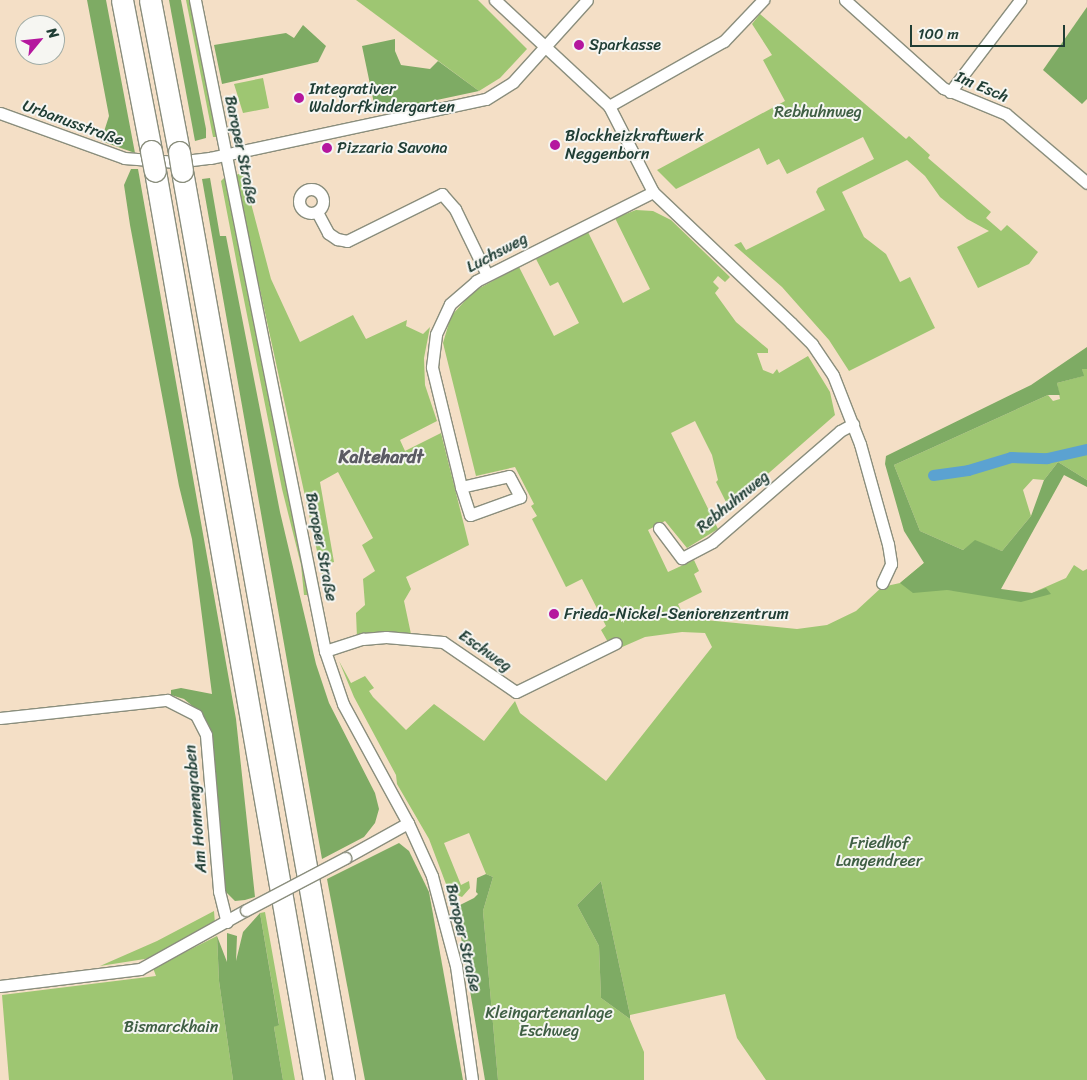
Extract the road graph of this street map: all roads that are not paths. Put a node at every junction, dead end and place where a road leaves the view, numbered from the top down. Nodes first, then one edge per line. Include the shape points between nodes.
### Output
1 (122, 0) edge
2 (150, 0) edge
3 (195, 0) edge
4 (495, 0) edge
5 (587, 0) edge
6 (763, 0) edge
7 (845, 0) edge
8 (1020, 0) edge
9 (544, 47) junction
10 (950, 92) junction
11 (609, 106) junction
12 (0, 113) edge
13 (226, 154) junction
14 (1087, 183) edge
15 (653, 192) junction
16 (317, 212) dead end
17 (487, 275) junction
18 (853, 424) junction
19 (461, 487) junction
20 (659, 528) dead end
21 (882, 582) dead end
22 (616, 643) dead end
23 (325, 651) junction
24 (0, 718) edge
25 (408, 823) junction
26 (227, 922) junction
27 (0, 986) edge
28 (308, 1047) junction
29 (308, 1080) edge
30 (314, 1080) edge
31 (344, 1080) edge
32 (472, 1080) edge

1 - 28 highway
2 - 31 highway
3 - 13 street, Baroper Straße
4 - 9 street
5 - 9 street, Urbanusstraße
6 - 11 street via 724,41
7 - 10 street, Im Esch via 886,40
8 - 10 street
9 - 11 street
9 - 13 street, Urbanusstraße via 513,82 486,99
10 - 14 street, Im Esch via 1009,116
11 - 15 street
12 - 13 street, Urbanusstraße via 124,158 188,162
13 - 23 street, Baroper Straße
15 - 17 street, Luchsweg
15 - 18 street via 812,344 833,375
16 - 17 street via 328,234 347,241 442,194 455,209
17 - 19 street, Luchsweg via 469,285 450,304 438,327 432,352 434,379
18 - 20 street, Rebhuhnweg via 840,431 712,542 682,558
18 - 21 street via 890,553 891,564
19 - 19 street, Luchsweg via 470,514 520,497 509,476
22 - 23 street, Eschweg via 516,692 451,645 423,638 363,639
23 - 25 street, Baroper Straße via 350,720
24 - 26 street, Am Honnengraben via 167,700 196,715 206,735 210,758 220,891
25 - 26 street, bridge
25 - 32 street, Baroper Straße via 432,876 448,929
26 - 27 street via 140,969
28 - 29 highway
28 - 30 highway

